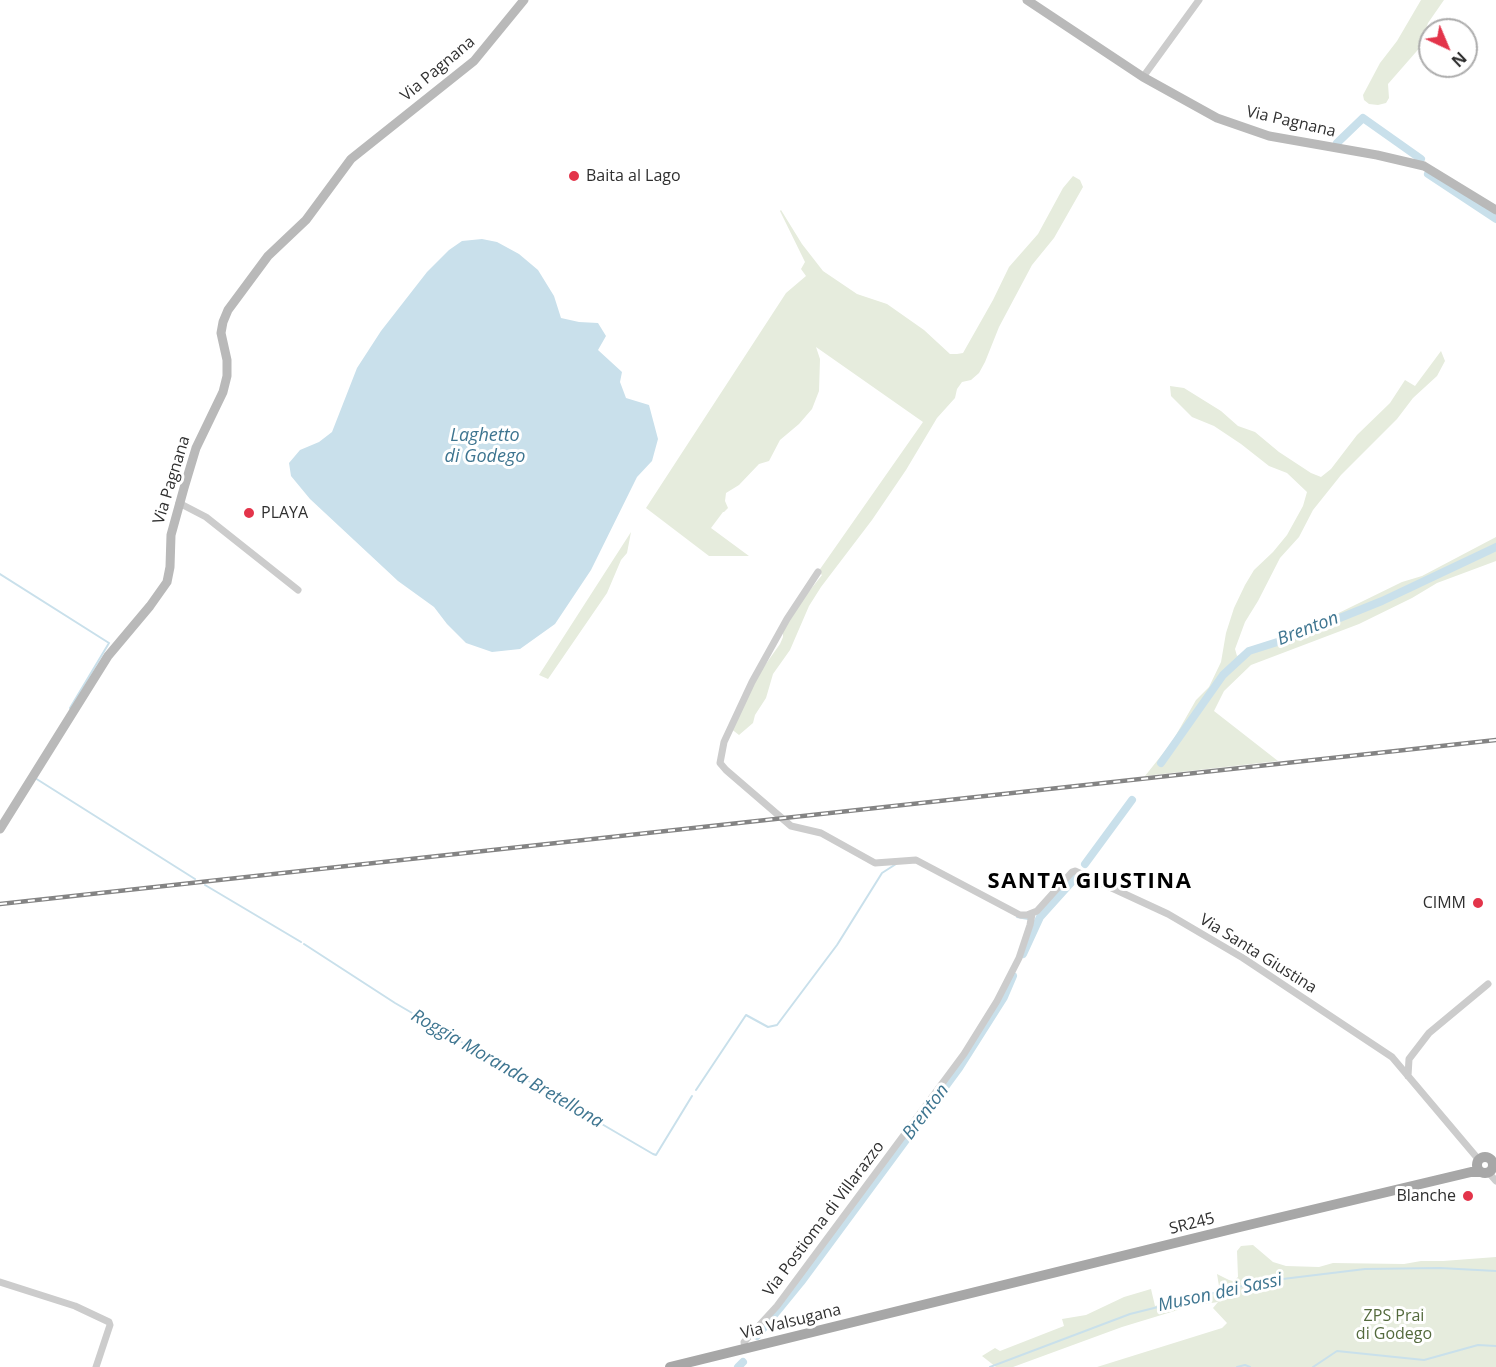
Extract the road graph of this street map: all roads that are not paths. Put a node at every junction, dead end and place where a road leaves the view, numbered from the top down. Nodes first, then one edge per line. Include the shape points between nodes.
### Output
1 (524, 0) edge
2 (1027, 0) edge
3 (1199, 0) edge
4 (1143, 77) junction
5 (1496, 210) edge
6 (179, 503) junction
7 (818, 572) dead end
8 (298, 590) dead end
9 (0, 830) edge
10 (1082, 874) joint
11 (1032, 918) junction
12 (1488, 984) dead end
13 (1408, 1076) junction
14 (1487, 1168) edge
15 (0, 1282) edge
16 (920, 1306) joint
17 (745, 1349) junction
18 (96, 1367) edge
19 (670, 1367) edge

1 - 6 street, Via Pagnana via 474,61 351,159 306,220 274,249 236,299 222,326 227,360 224,387 196,448
2 - 4 street, Via Pagnana
3 - 4 street
4 - 5 street, Via Pagnana via 1217,118 1269,136 1424,166
6 - 8 street via 206,517
6 - 9 street, Via Pagnana via 171,535 167,582 108,656
7 - 11 street via 752,682 724,742 720,762 791,826 821,833 875,863 916,860 1012,912
10 - 11 street, Via Postioma di Villarazzo via 1072,872
10 - 13 street, Via Santa Giustina via 1168,914 1243,958 1392,1057
11 - 17 street, Via Postioma di Villarazzo via 1005,986 964,1054 777,1305 744,1342
12 - 13 street via 1429,1033 1409,1059
13 - 14 street, Via Santa Giustina
14 - 16 main road, SR245 / SR245
15 - 18 street via 75,1306 109,1322
16 - 17 main road, Via Valsugana / SR245
17 - 19 main road, Via Valsugana / SR245

